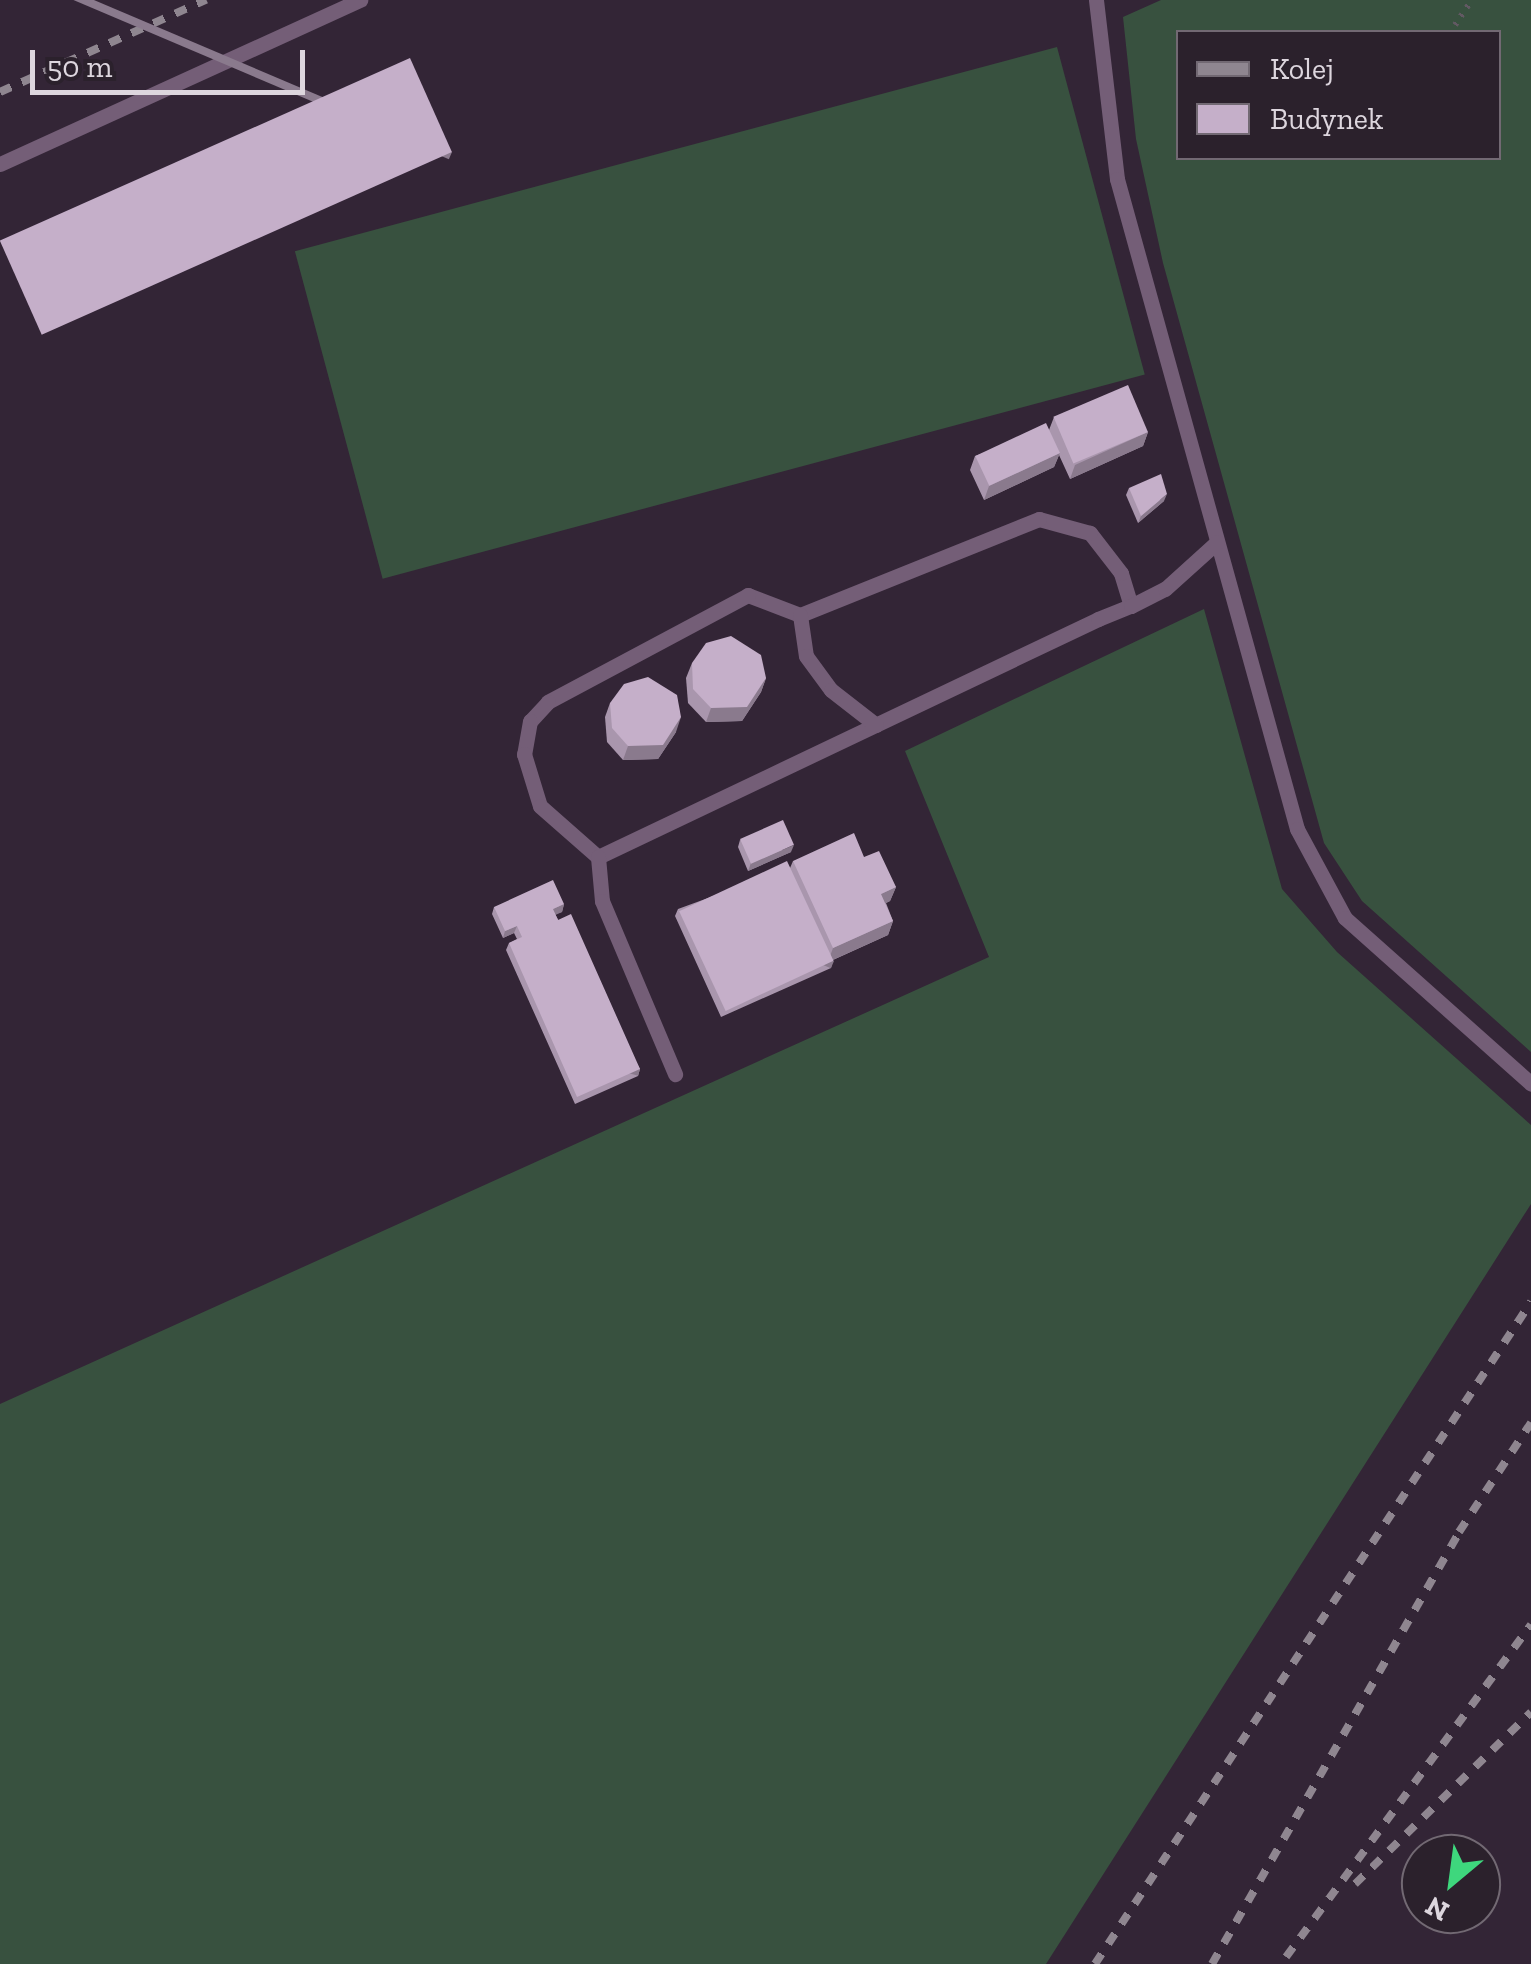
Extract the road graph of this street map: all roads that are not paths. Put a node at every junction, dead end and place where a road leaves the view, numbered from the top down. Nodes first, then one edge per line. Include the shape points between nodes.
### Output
1 (360, 0) edge
2 (1096, 0) edge
3 (0, 164) edge
4 (1217, 542) junction
5 (1132, 606) junction
6 (800, 615) junction
7 (876, 725) junction
8 (598, 858) junction
9 (674, 1074) dead end
10 (1531, 1084) edge

1 - 3 lane
2 - 4 lane via 1117,179
4 - 5 lane via 1165,589
4 - 10 lane via 1297,829 1315,872 1345,918 1390,964
5 - 6 lane via 1121,573 1090,533 1039,518
5 - 7 lane
6 - 7 lane via 806,656 831,690
6 - 8 lane via 748,595 548,702 530,721 524,754 540,806
7 - 8 lane
8 - 9 lane via 602,901

